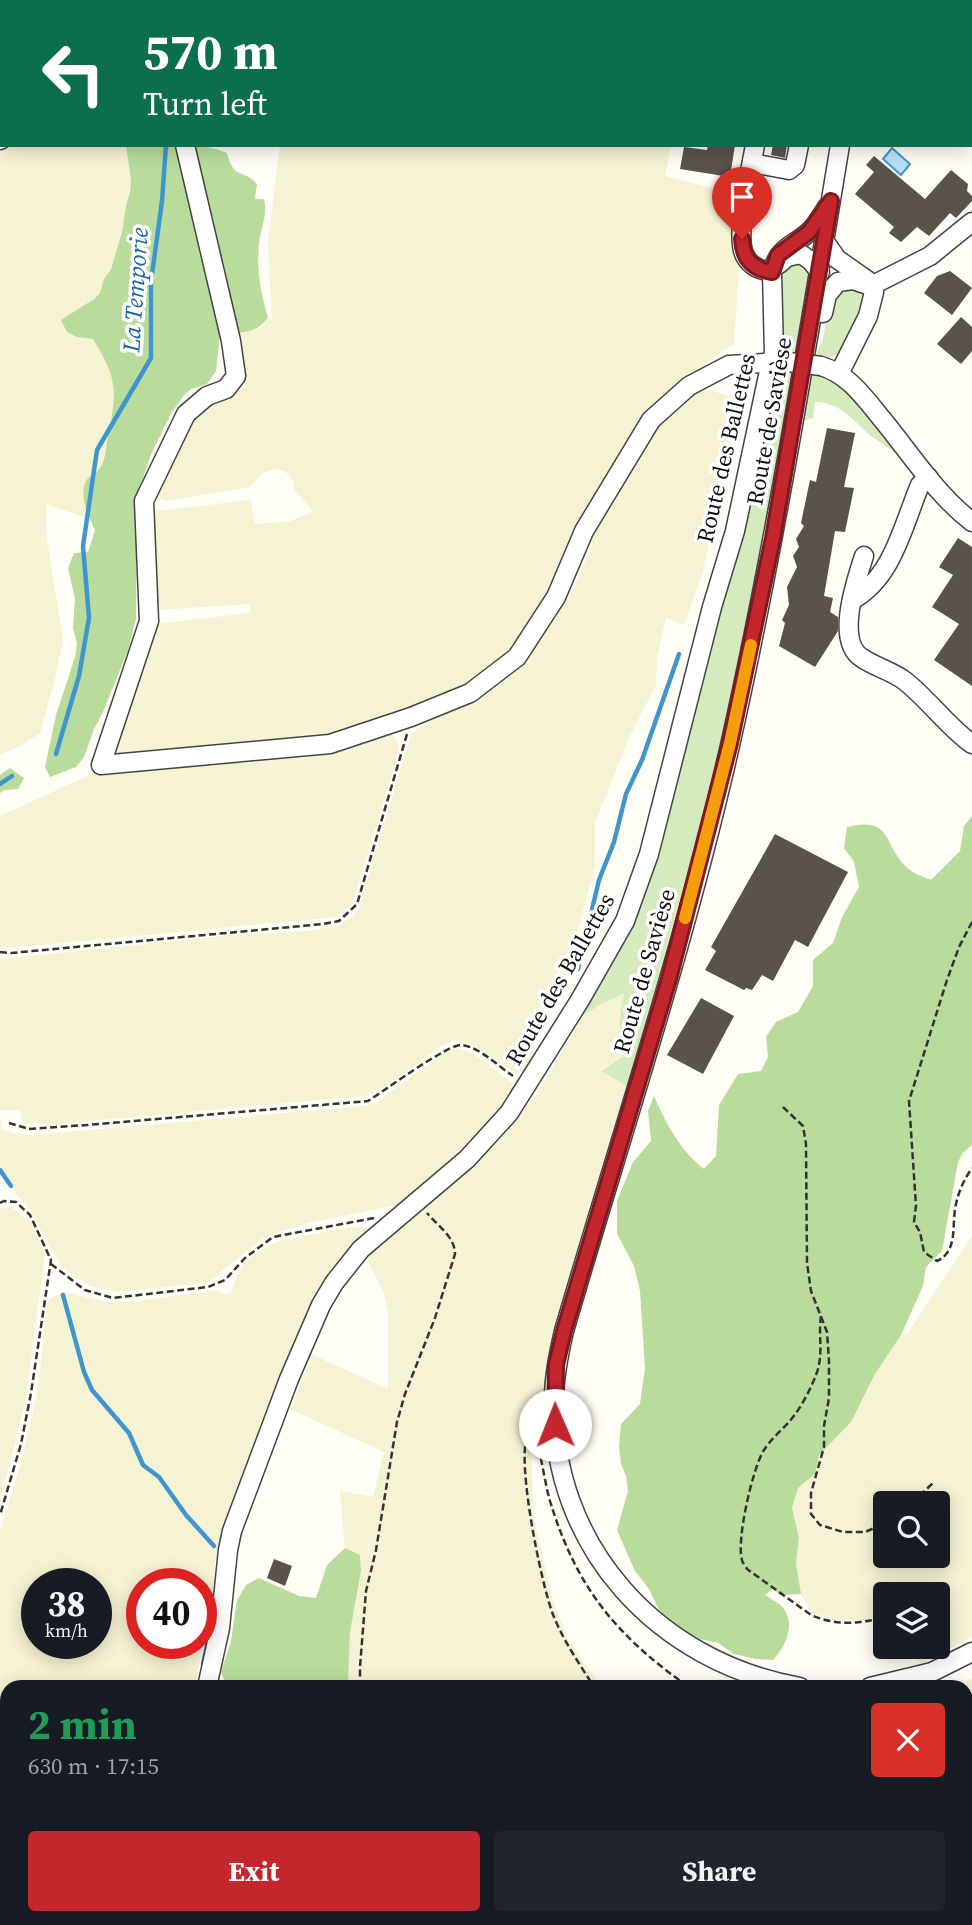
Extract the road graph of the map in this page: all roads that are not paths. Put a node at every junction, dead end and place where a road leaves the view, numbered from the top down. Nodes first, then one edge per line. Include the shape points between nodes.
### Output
1 (185, 147) edge
2 (799, 147) edge
3 (841, 147) edge
4 (753, 154) edge
5 (831, 201) junction
6 (972, 222) edge
7 (825, 242) junction
8 (772, 272) junction
9 (820, 272) junction
10 (871, 286) junction
11 (808, 345) junction
12 (780, 362) junction
13 (839, 374) junction
14 (928, 477) junction
15 (972, 522) edge
16 (864, 556) dead end
17 (852, 600) junction
18 (972, 744) edge
19 (972, 1652) edge
20 (209, 1680) edge
21 (767, 1680) edge
22 (899, 1680) edge

1 - 12 street via 236,376 226,389 206,396 186,414 144,501 149,621 101,765 330,744 470,693 517,657 556,597 584,531 651,420 689,386 729,365
2 - 4 street via 795,165 789,170
3 - 5 street, Route de Savièse
4 - 8 street via 741,225 743,253 750,264
5 - 7 street, Route de Savièse
5 - 8 street via 809,232 778,255
6 - 10 street via 930,256
7 - 9 street, Route de Savièse
7 - 10 street via 844,266
8 - 9 street via 794,254 806,257
8 - 12 street, Route des Ballettes via 774,353
9 - 11 street, Route de Savièse
10 - 11 street via 847,279 831,288
10 - 13 street via 872,305
11 - 21 street, Route de Savièse via 730,743 669,979 556,1365 555,1418 562,1466 573,1506 601,1560 657,1625 705,1656
12 - 13 street, bridge via 821,366
12 - 20 street, Route des Ballettes via 642,879 625,921 509,1113 486,1141 361,1250 321,1305 232,1531
13 - 14 street via 867,400
14 - 15 street
14 - 17 street via 920,485 886,568
16 - 17 street
17 - 18 street via 848,633 855,652 904,681
19 - 22 street via 932,1672

